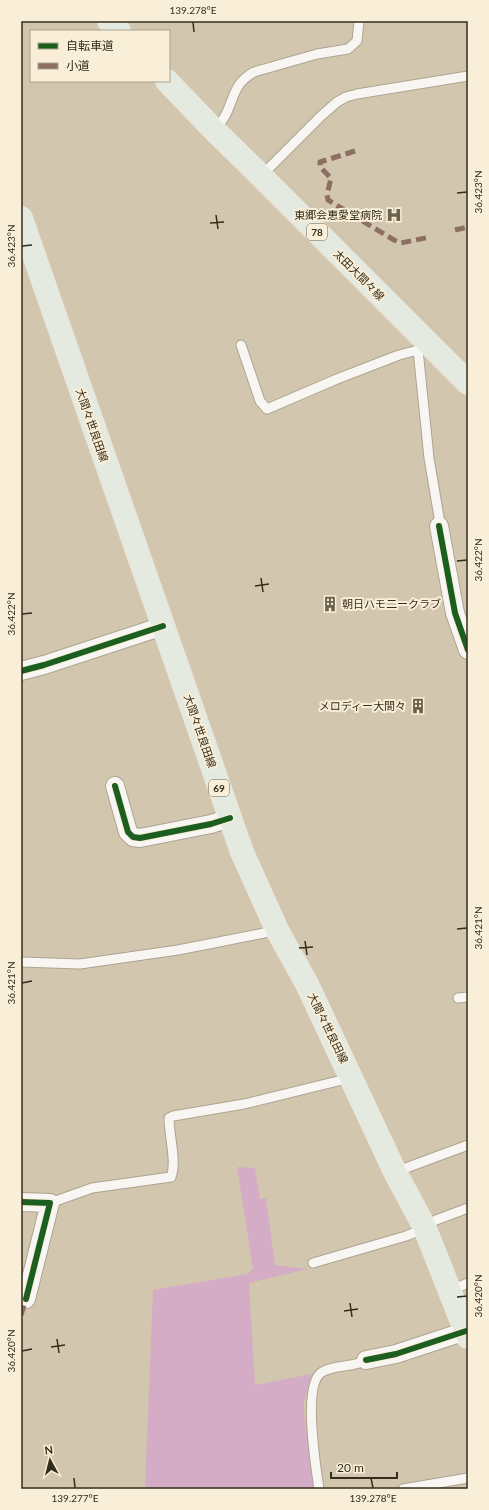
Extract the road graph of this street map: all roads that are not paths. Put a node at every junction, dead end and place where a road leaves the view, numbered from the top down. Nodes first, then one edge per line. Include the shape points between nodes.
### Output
1 (110, 21) edge
2 (359, 21) edge
3 (118, 30) edge
4 (468, 76) edge
5 (168, 82) edge
6 (214, 130) junction
7 (261, 176) junction
8 (21, 218) edge
9 (241, 345) dead end
10 (422, 346) junction
11 (468, 383) edge
12 (439, 526) joint
13 (163, 626) junction
14 (468, 650) edge
15 (21, 671) edge
16 (114, 786) dead end
17 (230, 818) junction
18 (277, 930) junction
19 (21, 962) edge
20 (468, 996) edge
21 (458, 998) dead end
22 (353, 1080) junction
23 (468, 1145) edge
24 (395, 1172) junction
25 (21, 1202) edge
26 (50, 1203) junction
27 (468, 1208) edge
28 (424, 1226) junction
29 (313, 1263) dead end
30 (459, 1286) edge
31 (26, 1299) dead end
32 (467, 1334) edge
33 (366, 1360) joint
34 (468, 1478) edge
35 (319, 1489) edge
36 (403, 1489) edge

1 - 3 main road
2 - 6 lane via 357,41 348,49 317,54 248,75 235,89 226,113
4 - 7 lane via 346,97 321,116
5 - 6 main road, 太田大間々線 / 78
6 - 7 main road, 太田大間々線 / 78
7 - 10 main road, 太田大間々線 / 78
8 - 13 main road, 大間々世良田線 / 69
9 - 10 lane via 260,400 267,409
10 - 11 main road, 太田大間々線 / 78
10 - 12 lane via 429,458
12 - 14 street via 455,613
13 - 15 street
13 - 17 main road, 大間々世良田線 / 69
16 - 17 street via 128,832 133,837 140,838
17 - 18 main road, 大間々世良田線 / 69 via 242,852
18 - 19 lane via 178,950 106,961 80,964
18 - 22 main road, 大間々世良田線 / 69 via 307,984
20 - 21 lane
22 - 24 main road, 大間々世良田線 / 69
22 - 26 lane via 342,1080 244,1104 173,1116 169,1118 174,1170 170,1177 92,1188
23 - 24 lane
24 - 28 main road, 大間々世良田線 / 69
25 - 26 street
26 - 31 street
27 - 28 lane
28 - 29 lane via 406,1236
28 - 30 main road, 大間々世良田線 / 69
30 - 32 main road, 大間々世良田線 / 69
32 - 33 street
33 - 35 lane via 326,1370 320,1373 316,1381 311,1403
34 - 36 lane

